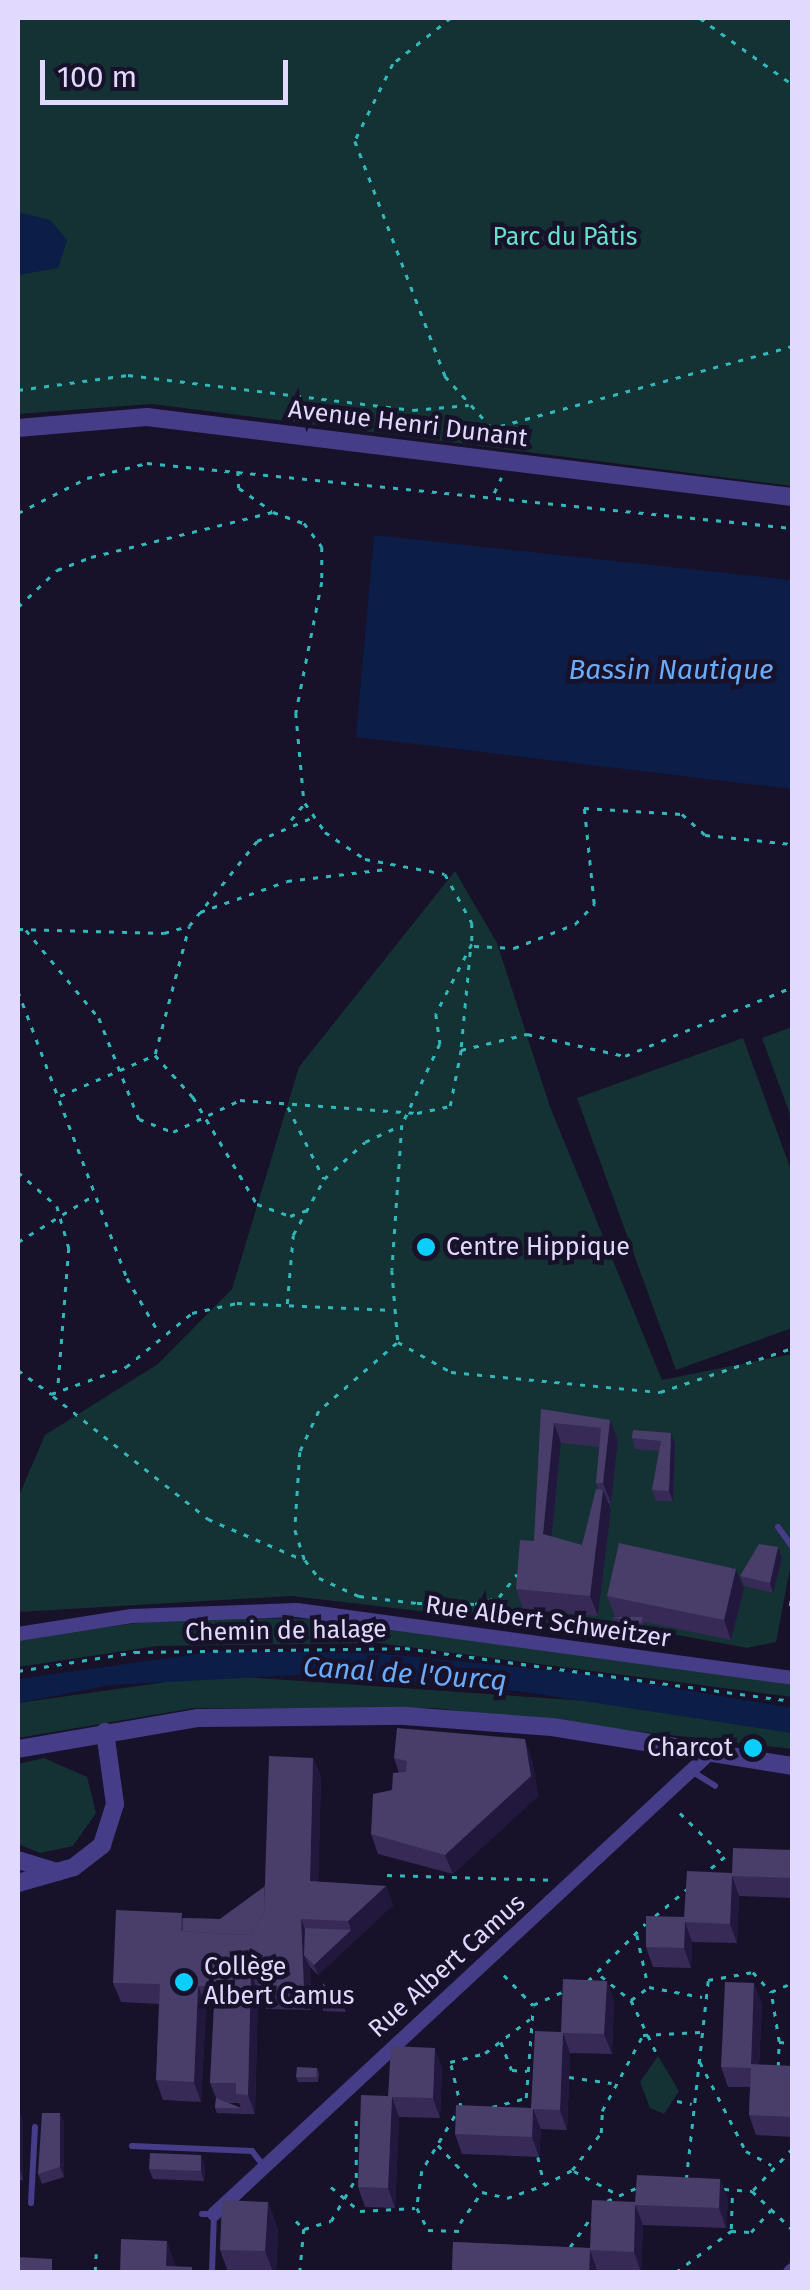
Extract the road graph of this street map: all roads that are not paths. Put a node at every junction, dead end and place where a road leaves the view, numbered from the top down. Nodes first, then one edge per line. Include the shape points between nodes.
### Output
1 (18, 428) edge
2 (792, 497) edge
3 (778, 1527) dead end
4 (792, 1546) edge
5 (18, 1634) edge
6 (792, 1678) edge
7 (105, 1732) junction
8 (18, 1749) edge
9 (712, 1751) junction
10 (792, 1766) edge
11 (693, 1772) junction
12 (715, 1786) dead end
13 (18, 1860) edge
14 (57, 1872) junction
15 (18, 1883) edge
16 (35, 2127) dead end
17 (132, 2146) dead end
18 (263, 2165) junction
19 (31, 2202) dead end
20 (218, 2211) joint
21 (213, 2236) junction
22 (202, 2246) dead end
23 (212, 2272) edge

1 - 2 street, Avenue Henri Dunant via 147,417
3 - 4 lane
5 - 6 street, Rue Albert Schweitzer via 132,1616 296,1610
7 - 8 street
7 - 9 street via 256,1715 404,1716
7 - 14 street via 114,1819 87,1860
9 - 10 street
9 - 11 street, Rue Albert Camus
11 - 12 lane
11 - 18 street, Rue Albert Camus via 663,1789 572,1882
13 - 14 street
14 - 15 street
16 - 19 lane
17 - 18 lane via 252,2151
18 - 20 street, Rue Albert Camus
20 - 21 lane
21 - 22 lane
21 - 23 lane

